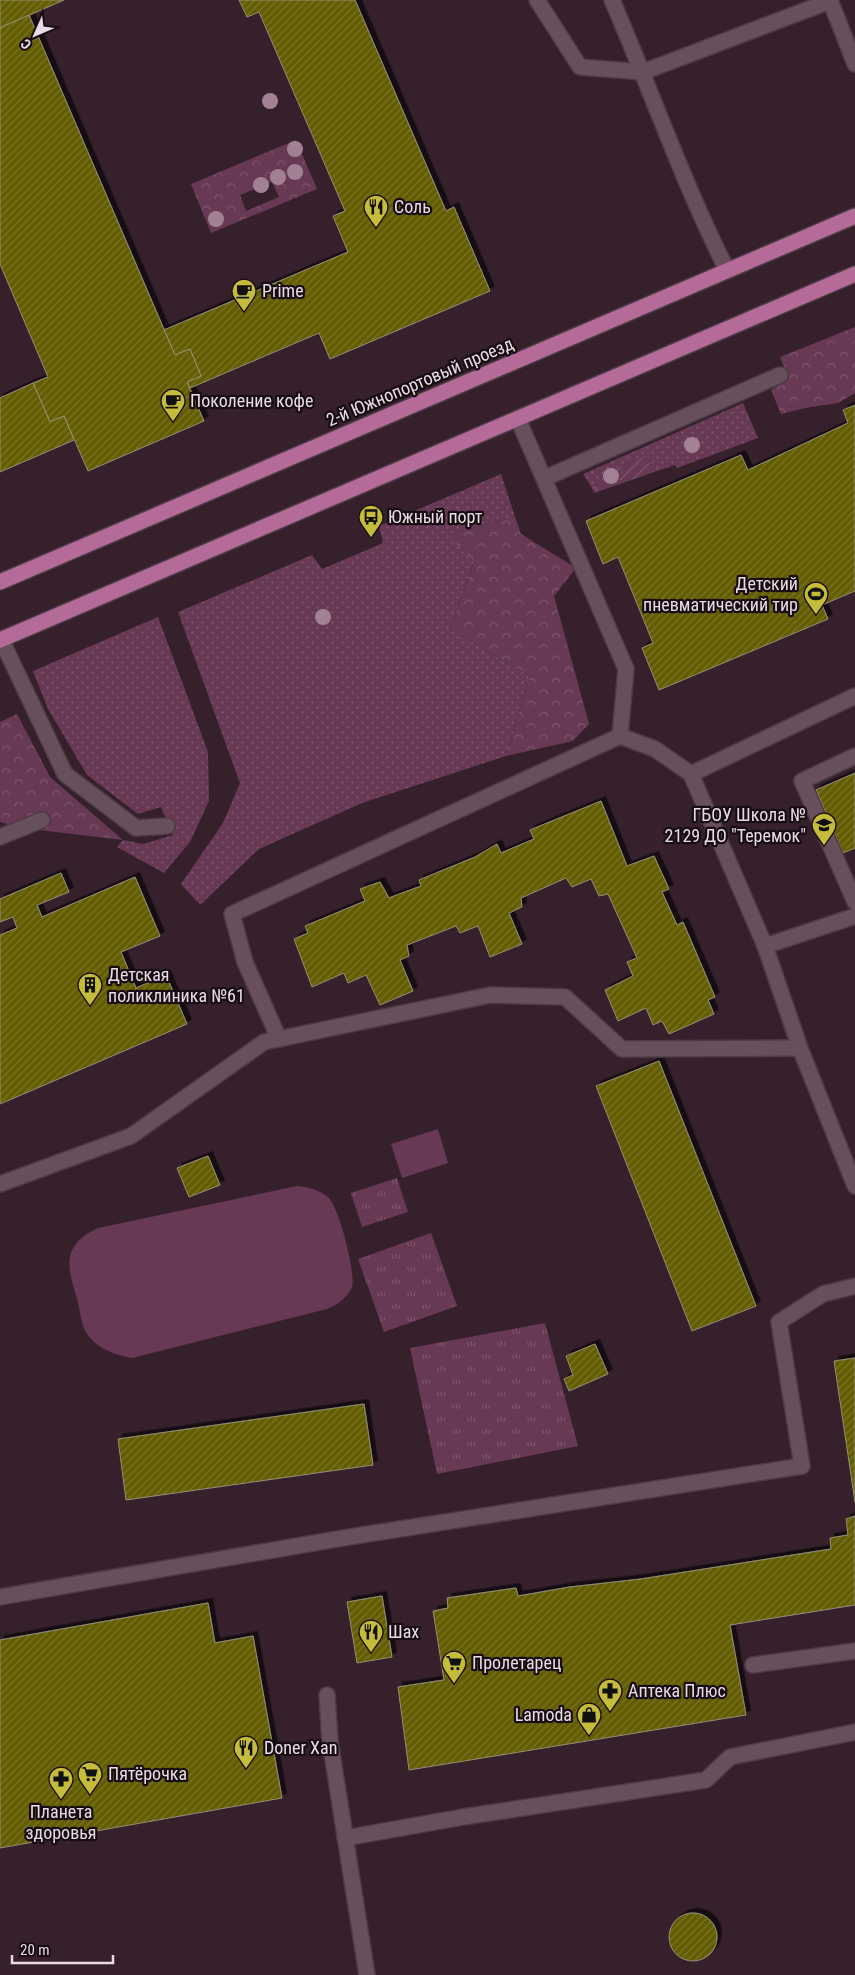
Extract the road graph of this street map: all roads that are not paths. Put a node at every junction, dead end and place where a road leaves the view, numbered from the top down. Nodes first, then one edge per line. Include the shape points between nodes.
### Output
1 (537, 0) edge
2 (612, 0) edge
3 (830, 1) edge
4 (855, 64) edge
5 (644, 72) junction
6 (855, 216) edge
7 (727, 270) junction
8 (855, 274) edge
9 (780, 375) dead end
10 (518, 419) junction
11 (545, 478) junction
12 (0, 582) edge
13 (1, 639) edge
14 (855, 696) edge
15 (620, 736) junction
16 (855, 756) edge
17 (691, 774) junction
18 (42, 820) dead end
19 (167, 826) dead end
20 (0, 837) edge
21 (855, 902) edge
22 (855, 916) edge
23 (765, 946) junction
24 (279, 1039) junction
25 (800, 1048) junction
26 (0, 1184) edge
27 (855, 1186) edge
28 (855, 1286) edge
29 (0, 1597) edge
30 (855, 1651) edge
31 (753, 1665) dead end
32 (327, 1695) dead end
33 (855, 1732) edge
34 (345, 1838) junction
35 (367, 1975) edge

1 - 5 lane via 580,67
2 - 5 lane
3 - 4 lane
3 - 5 lane
5 - 7 lane via 700,217
6 - 7 main road, 2-й Южнопортовый проезд
7 - 12 main road, 2-й Южнопортовый проезд
8 - 10 main road
9 - 11 lane
10 - 11 lane
10 - 13 main road
11 - 15 lane via 626,669
13 - 19 lane via 65,774 136,828
14 - 17 lane
15 - 17 lane via 656,749
15 - 24 lane via 232,914 245,962
16 - 21 lane via 802,781
17 - 23 lane
18 - 20 lane
22 - 23 lane
23 - 25 lane
24 - 25 lane via 490,995 565,998 622,1049
24 - 26 lane via 264,1042 131,1136
25 - 27 lane
28 - 29 lane via 823,1294 779,1322 802,1466 357,1536
30 - 31 lane
32 - 34 lane via 330,1741
33 - 34 lane via 730,1758 706,1780
34 - 35 lane

